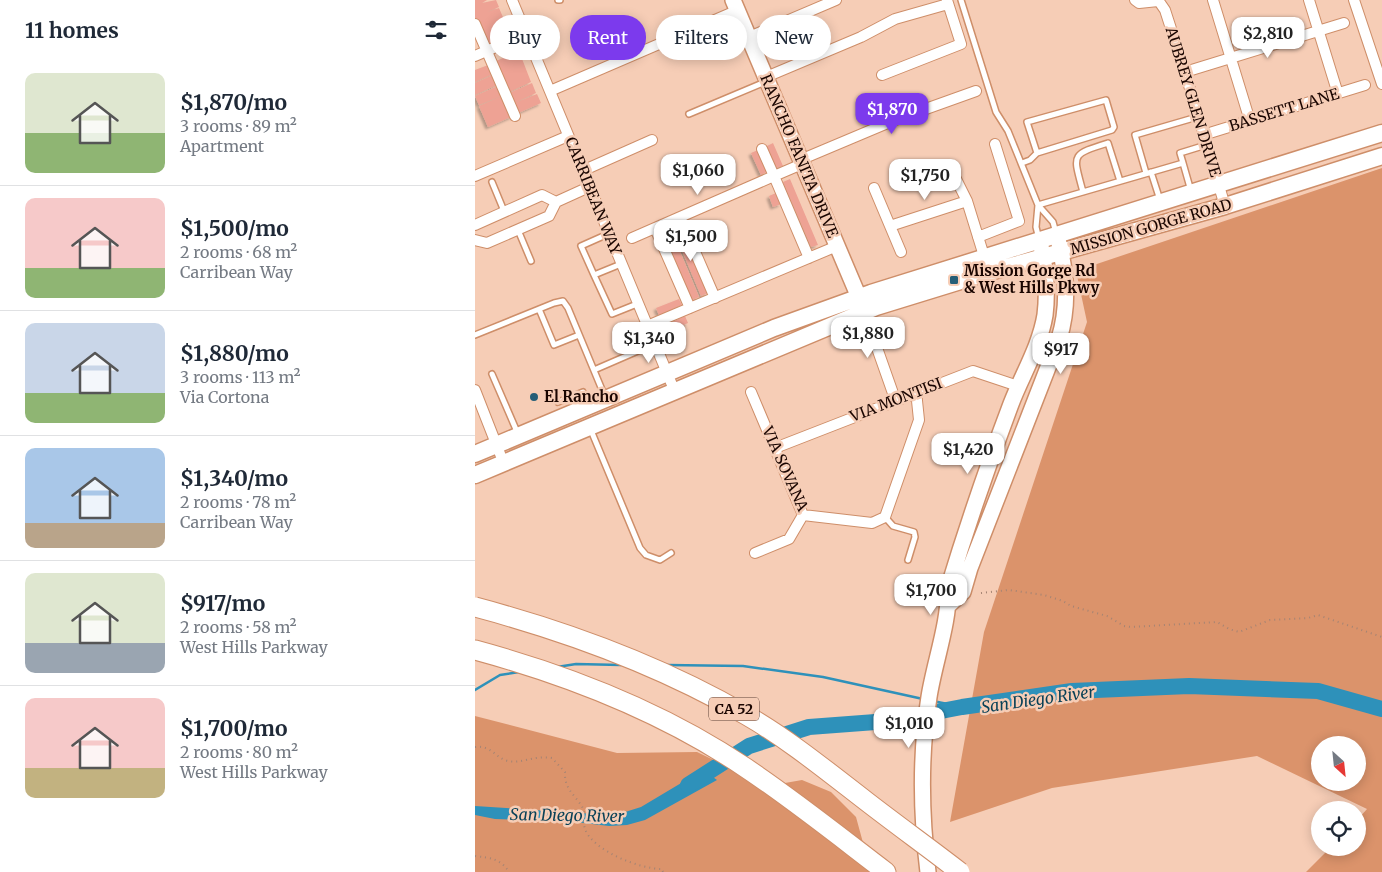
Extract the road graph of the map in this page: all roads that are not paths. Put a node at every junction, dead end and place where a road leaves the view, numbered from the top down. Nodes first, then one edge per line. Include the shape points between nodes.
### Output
1 (512, 0) edge
2 (836, 0) edge
3 (961, 0) edge
4 (1135, 0) edge
5 (1158, 0) edge
6 (1213, 0) edge
7 (1309, 0) edge
8 (1354, 0) edge
9 (948, 2) edge
10 (736, 5) edge
11 (519, 15) edge
12 (1344, 23) dead end
13 (475, 24) edge
14 (1318, 31) junction
15 (749, 37) junction
16 (490, 50) edge
17 (487, 51) junction
18 (475, 56) edge
19 (1231, 58) junction
20 (537, 60) edge
21 (1185, 72) junction
22 (882, 75) dead end
23 (767, 79) junction
24 (1382, 84) edge
25 (1365, 85) dead end
26 (550, 91) junction
27 (976, 91) dead end
28 (1338, 94) junction
29 (689, 114) dead end
30 (515, 116) dead end
31 (1197, 117) junction
32 (1250, 121) junction
33 (1382, 133) edge
34 (1203, 135) junction
35 (568, 136) junction
36 (652, 140) dead end
37 (995, 144) dead end
38 (1206, 146) junction
39 (762, 149) dead end
40 (1037, 153) junction
41 (1382, 156) edge
42 (801, 162) junction
43 (1022, 163) junction
44 (1183, 163) junction
45 (582, 171) junction
46 (952, 171) dead end
47 (1149, 173) junction
48 (475, 176) edge
49 (774, 176) junction
50 (1120, 181) junction
51 (492, 182) dead end
52 (1219, 185) junction
53 (589, 187) junction
54 (874, 188) dead end
55 (1083, 192) junction
56 (1192, 194) junction
57 (967, 201) junction
58 (555, 202) junction
59 (1161, 203) junction
60 (1038, 205) junction
61 (1225, 206) junction
62 (505, 211) junction
63 (680, 217) junction
64 (475, 225) edge
65 (890, 226) junction
66 (655, 228) junction
67 (517, 230) junction
68 (608, 234) junction
69 (1057, 235) junction
70 (978, 237) junction
71 (632, 238) dead end
72 (475, 240) edge
73 (1040, 240) junction
74 (837, 246) junction
75 (901, 252) dead end
76 (1061, 253) junction
77 (984, 256) junction
78 (809, 258) junction
79 (1043, 258) junction
80 (531, 261) dead end
81 (621, 264) junction
82 (594, 275) junction
83 (715, 298) junction
84 (637, 304) junction
85 (861, 304) junction
86 (690, 308) junction
87 (539, 309) junction
88 (647, 326) junction
89 (475, 335) edge
90 (579, 335) junction
91 (654, 344) junction
92 (594, 370) junction
93 (492, 374) dead end
94 (667, 374) junction
95 (1018, 386) junction
96 (475, 390) edge
97 (916, 391) junction
98 (583, 392) dead end
99 (675, 392) junction
100 (751, 392) dead end
101 (571, 397) junction
102 (607, 400) junction
103 (895, 400) junction
104 (558, 402) dead end
105 (578, 412) junction
106 (590, 428) junction
107 (573, 435) junction
108 (519, 437) junction
109 (497, 446) junction
110 (775, 448) junction
111 (475, 454) edge
112 (504, 464) junction
113 (475, 475) edge
114 (803, 516) junction
115 (885, 517) junction
116 (671, 553) dead end
117 (755, 554) dead end
118 (908, 560) dead end
119 (949, 605) junction
120 (475, 607) edge
121 (475, 650) edge
122 (928, 869) edge
123 (886, 872) edge
124 (960, 872) edge

1 - 11 street, CARRIBEAN WAY
2 - 15 street
3 - 43 lane via 996,112
4 - 5 street via 1139,3
5 - 21 street, AUBREY GLEN DRIVE via 1165,10
6 - 19 street
7 - 14 street
8 - 24 street
9 - 22 street via 961,44
9 - 23 street via 895,20
10 - 15 main road, RANCHO FANITA DRIVE
10 - 26 street
12 - 14 street
13 - 17 street
14 - 19 street
14 - 28 street
15 - 23 main road, RANCHO FANITA DRIVE
16 - 17 street
17 - 18 street
17 - 30 street
19 - 21 street
19 - 32 street
20 - 26 street, CARRIBEAN WAY
21 - 31 street, AUBREY GLEN DRIVE
23 - 29 lane
23 - 42 main road, RANCHO FANITA DRIVE
25 - 28 street, BASSETT LANE
26 - 35 street, CARRIBEAN WAY
27 - 42 street via 895,120
28 - 32 street, BASSETT LANE
31 - 34 street, AUBREY GLEN DRIVE
31 - 47 lane via 1135,135
32 - 34 street, BASSETT LANE
33 - 52 main road, MISSION GORGE ROAD
34 - 38 street, AUBREY GLEN DRIVE
35 - 45 street, CARRIBEAN WAY
35 - 48 street
36 - 45 street
37 - 70 street via 1019,221
38 - 44 lane via 1180,153
38 - 52 street, AUBREY GLEN DRIVE
39 - 49 street
40 - 40 lane via 1112,130 1114,127 1106,100 1027,122
40 - 43 lane
41 - 61 main road, MISSION GORGE ROAD
42 - 49 street
42 - 74 main road, RANCHO FANITA DRIVE
43 - 60 lane
44 - 47 lane
44 - 56 lane
45 - 53 street, CARRIBEAN WAY
46 - 57 street
47 - 50 lane
47 - 59 lane
49 - 63 street
49 - 78 street
50 - 55 lane
50 - 55 lane via 1108,143 1082,151 1077,156
51 - 62 lane
52 - 56 main road, MISSION GORGE ROAD
52 - 61 street, AUBREY GLEN DRIVE
53 - 58 street
53 - 68 street, CARRIBEAN WAY
54 - 65 street
55 - 60 lane
56 - 59 main road, MISSION GORGE ROAD
57 - 65 street
57 - 70 street
58 - 62 street via 542,195
58 - 67 street via 549,216
59 - 69 main road, MISSION GORGE ROAD
60 - 69 lane via 1053,222
60 - 73 lane via 1036,227
61 - 76 main road, MISSION GORGE ROAD
62 - 64 street
63 - 66 street
63 - 83 street
65 - 75 street
66 - 71 street
66 - 86 street
67 - 72 street via 487,243
67 - 80 lane
68 - 81 street, CARRIBEAN WAY
68 - 82 lane via 581,246
69 - 73 main road, MISSION GORGE ROAD
69 - 76 main road
70 - 77 street
73 - 77 main road, MISSION GORGE ROAD
73 - 79 main road
74 - 78 street
74 - 85 main road, RANCHO FANITA DRIVE
76 - 79 main road, MISSION GORGE ROAD
76 - 119 main road via 1067,296 1065,321 1057,348 963,592
77 - 85 main road, MISSION GORGE ROAD
78 - 83 street
79 - 85 main road, MISSION GORGE ROAD
79 - 95 main road via 1048,292 1044,317 1038,341
81 - 82 lane
81 - 84 street, CARRIBEAN WAY
82 - 84 lane via 612,314
83 - 86 street
84 - 88 street, CARRIBEAN WAY
85 - 94 main road, MISSION GORGE ROAD via 774,328
85 - 99 main road, MISSION GORGE ROAD
85 - 103 street
86 - 88 street
87 - 89 lane
87 - 90 lane via 559,301 565,303
87 - 90 lane via 554,345
88 - 91 street, CARRIBEAN WAY
90 - 92 lane
91 - 92 lane
91 - 94 street, CARRIBEAN WAY
92 - 102 lane
93 - 108 lane
94 - 99 street, CARRIBEAN WAY
94 - 102 main road, MISSION GORGE ROAD
95 - 97 street, VIA MONTISI via 973,371
95 - 119 main road via 958,556 948,589
96 - 109 street via 481,413
97 - 103 street, VIA MONTISI
97 - 115 street via 919,420
98 - 101 lane
99 - 106 main road, MISSION GORGE ROAD
100 - 110 street, VIA SOVANA
101 - 104 lane
101 - 105 lane
102 - 105 main road, MISSION GORGE ROAD
102 - 107 main road via 604,411 572,426
103 - 110 street, VIA MONTISI
105 - 108 main road, MISSION GORGE ROAD
106 - 107 main road, MISSION GORGE ROAD
106 - 116 lane via 640,548 646,555 660,560
107 - 112 main road, MISSION GORGE ROAD
108 - 109 main road, MISSION GORGE ROAD
109 - 111 main road, MISSION GORGE ROAD
109 - 112 street
110 - 114 street, VIA SOVANA
112 - 113 main road, MISSION GORGE ROAD
114 - 115 street, VIA SOVANA via 872,523
114 - 117 street via 789,539
115 - 118 lane via 893,526 914,532
119 - 122 main road via 929,698 924,750 923,806
120 - 124 highway, CA 52, bridge via 535,623 614,651 746,715 820,766
121 - 123 highway, CA 52 via 575,681 634,705 694,737 745,767

